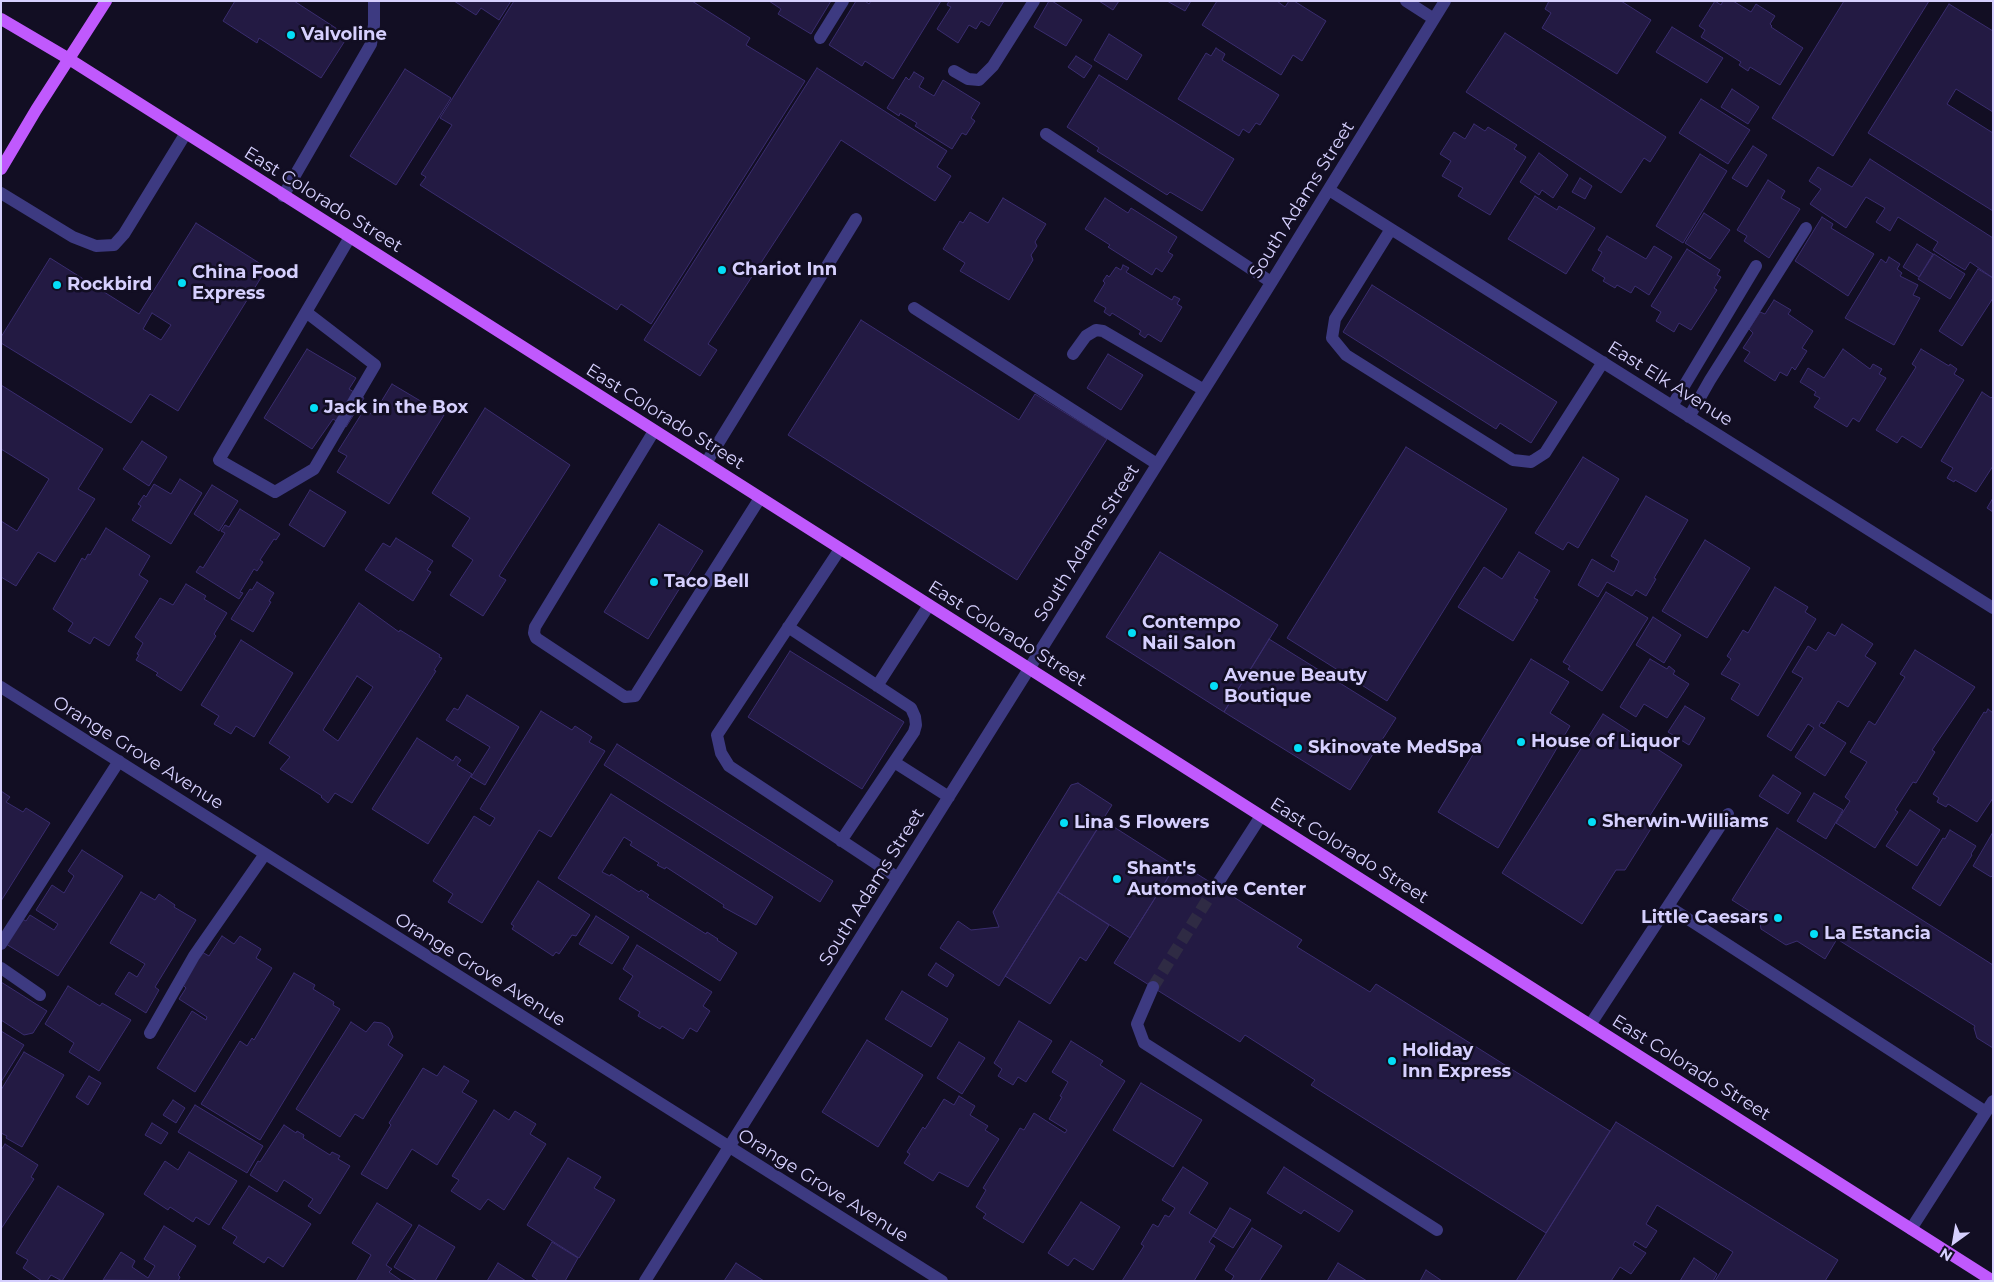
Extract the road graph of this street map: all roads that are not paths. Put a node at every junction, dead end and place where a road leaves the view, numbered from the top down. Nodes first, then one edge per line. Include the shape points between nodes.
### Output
1 (106, 1) edge
2 (374, 1) edge
3 (843, 1) edge
4 (1034, 1) edge
5 (1406, 1) edge
6 (1445, 1) edge
7 (1, 19) edge
8 (1434, 19) junction
9 (820, 38) dead end
10 (69, 59) junction
11 (954, 70) dead end
12 (186, 134) junction
13 (1046, 134) dead end
14 (1, 169) edge
15 (1329, 190) junction
16 (1, 193) edge
17 (283, 196) junction
18 (856, 219) dead end
19 (1806, 228) dead end
20 (1391, 229) junction
21 (350, 237) junction
22 (1756, 266) dead end
23 (1271, 282) junction
24 (914, 308) dead end
25 (306, 312) junction
26 (1073, 354) dead end
27 (1603, 362) junction
28 (1204, 390) junction
29 (1672, 406) junction
30 (1689, 417) junction
31 (654, 431) junction
32 (706, 463) junction
33 (1157, 464) junction
34 (760, 498) junction
35 (840, 549) junction
36 (929, 605) junction
37 (1993, 608) edge
38 (788, 627) junction
39 (1029, 668) junction
40 (877, 686) junction
41 (1, 687) edge
42 (119, 761) junction
43 (894, 762) junction
44 (949, 797) junction
45 (1728, 814) dead end
46 (1261, 816) junction
47 (841, 841) junction
48 (264, 854) junction
49 (898, 878) junction
50 (1216, 886) tunnel mouth
51 (1668, 906) junction
52 (1, 944) edge
53 (1, 968) edge
54 (1152, 987) tunnel mouth
55 (40, 994) dead end
56 (1590, 1025) junction
57 (150, 1033) dead end
58 (1993, 1101) edge
59 (1986, 1112) junction
60 (729, 1148) junction
61 (1911, 1229) junction
62 (1437, 1230) dead end
63 (1975, 1276) edge
64 (645, 1281) edge
65 (942, 1281) edge
66 (1992, 1281) edge

1 - 10 main road
2 - 17 street via 371,44
3 - 9 street
4 - 11 street via 993,66 979,80 968,79
5 - 8 street
6 - 8 street, South Adams Street
7 - 10 main road, East Colorado Street
8 - 15 street, South Adams Street
10 - 12 main road, East Colorado Street
10 - 14 main road
12 - 16 street via 114,245 96,246 73,237
12 - 17 main road, East Colorado Street
13 - 23 street
15 - 20 street, East Elk Avenue
15 - 23 street, South Adams Street
17 - 21 main road, East Colorado Street
18 - 32 street
19 - 30 street
20 - 27 street, East Elk Avenue
20 - 27 street via 1335,319 1332,338 1346,355 1513,460 1531,462 1545,453
21 - 25 street
21 - 31 main road, East Colorado Street
22 - 29 street
23 - 28 street, South Adams Street
24 - 33 street
25 - 25 street via 219,460 275,492 314,469 375,365
26 - 28 street via 1086,336 1096,330 1103,331
27 - 29 street, East Elk Avenue
28 - 33 street, South Adams Street
29 - 30 street, East Elk Avenue
30 - 37 street, East Elk Avenue
31 - 32 main road, East Colorado Street
31 - 34 street via 534,633 536,638 625,697 635,696
32 - 34 main road, East Colorado Street
33 - 39 street, South Adams Street
34 - 35 main road, East Colorado Street
35 - 36 main road, East Colorado Street
35 - 38 street
36 - 39 main road, East Colorado Street
36 - 40 street
38 - 40 street
38 - 47 street via 717,735 721,753 729,766
39 - 44 street, South Adams Street
39 - 46 main road, East Colorado Street
40 - 43 street via 911,708 916,725
41 - 42 street, Orange Grove Avenue
42 - 48 street, Orange Grove Avenue
42 - 52 street
43 - 44 street
43 - 47 street
44 - 49 street, South Adams Street
45 - 51 street
46 - 50 street
46 - 56 main road, East Colorado Street
47 - 49 street
48 - 57 street via 194,956
48 - 60 street, Orange Grove Avenue
49 - 60 street, South Adams Street
51 - 56 street
51 - 59 street
53 - 55 street
54 - 62 street via 1138,1024 1144,1043
56 - 61 main road, East Colorado Street
58 - 59 street
59 - 61 street
60 - 64 street, South Adams Street
60 - 65 street, Orange Grove Avenue
61 - 63 main road, East Colorado Street
63 - 66 main road, East Colorado Street

